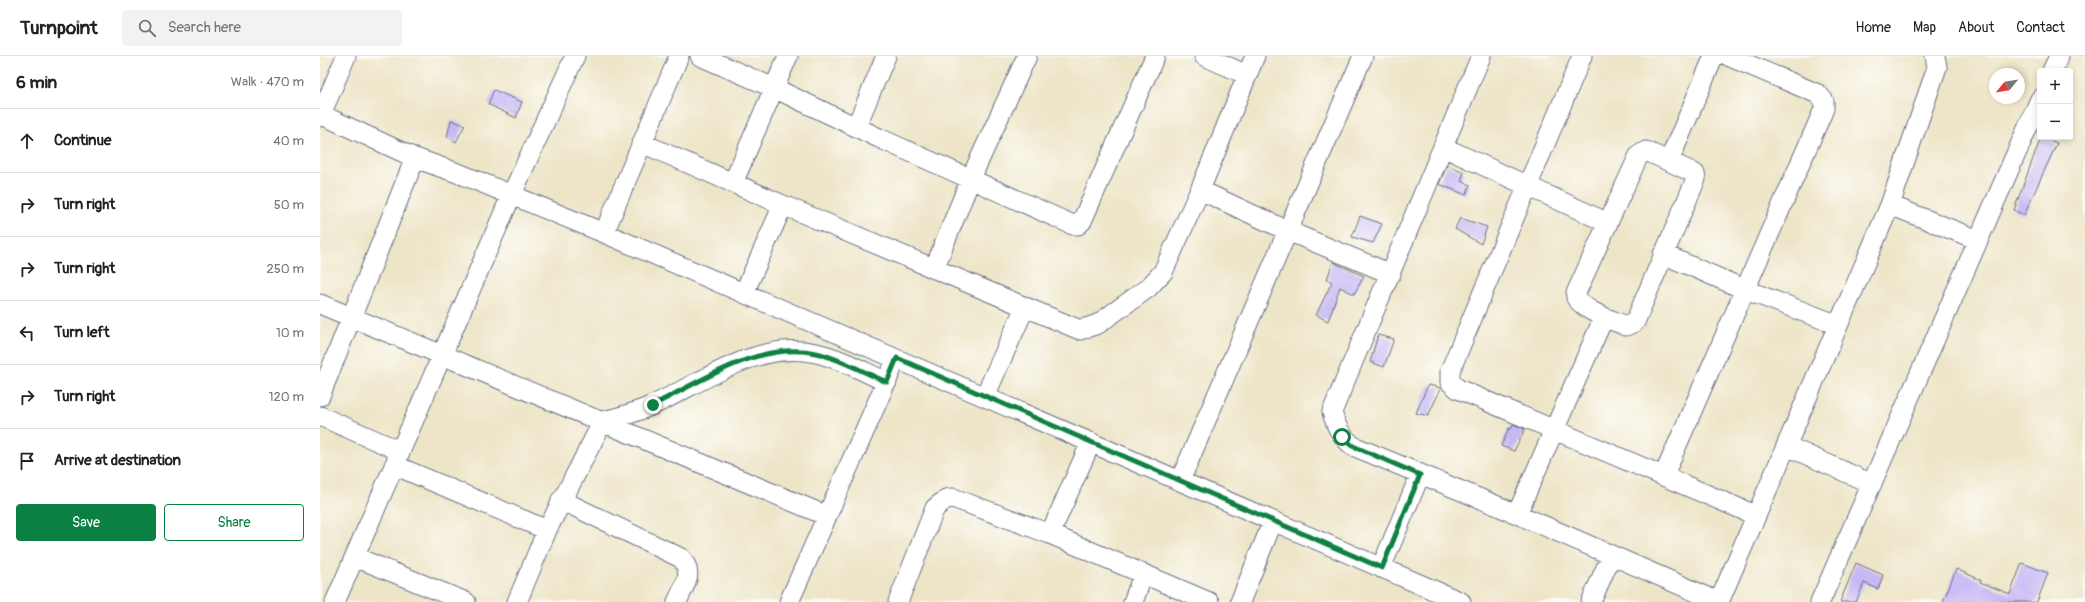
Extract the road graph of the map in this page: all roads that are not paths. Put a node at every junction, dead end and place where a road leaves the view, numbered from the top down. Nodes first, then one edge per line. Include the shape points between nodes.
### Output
1 (346, 56) edge
2 (575, 56) edge
3 (679, 56) edge
4 (700, 56) edge
5 (788, 56) edge
6 (886, 56) edge
7 (1027, 56) edge
8 (1155, 56) edge
9 (1204, 56) edge
10 (1255, 56) edge
11 (1363, 56) edge
12 (1481, 56) edge
13 (1582, 56) edge
14 (1714, 56) edge
15 (1728, 56) edge
16 (1935, 56) edge
17 (2059, 56) edge
18 (2053, 68) edge
19 (1247, 75) junction
20 (774, 88) junction
21 (2038, 104) edge
22 (320, 115) edge
23 (856, 127) junction
24 (642, 143) junction
25 (1443, 147) junction
26 (415, 158) junction
27 (1669, 161) junction
28 (971, 178) junction
29 (733, 183) junction
30 (1527, 185) junction
31 (1200, 190) junction
32 (511, 196) junction
33 (783, 205) junction
34 (1890, 205) junction
35 (1608, 223) junction
36 (1288, 230) junction
37 (604, 233) junction
38 (1978, 240) junction
39 (1663, 254) junction
40 (934, 269) junction
41 (1391, 274) junction
42 (1746, 290) junction
43 (744, 293) junction
44 (320, 304) edge
45 (1025, 306) junction
46 (1604, 317) junction
47 (352, 318) junction
48 (1838, 325) junction
49 (442, 355) junction
50 (897, 358) junction
51 (887, 382) junction
52 (320, 396) edge
53 (985, 396) junction
54 (320, 416) edge
55 (603, 421) junction
56 (1554, 431) junction
57 (1091, 442) junction
58 (1787, 446) junction
59 (397, 458) junction
60 (1420, 475) junction
61 (1664, 476) junction
62 (1180, 481) junction
63 (1872, 484) junction
64 (561, 500) junction
65 (1517, 514) junction
66 (1755, 515) junction
67 (827, 516) junction
68 (1273, 521) junction
69 (547, 530) junction
70 (1050, 534) junction
71 (1611, 556) junction
72 (355, 557) junction
73 (1382, 568) junction
74 (1143, 575) junction
75 (335, 602) edge
76 (466, 602) edge
77 (517, 602) edge
78 (677, 602) edge
79 (789, 602) edge
80 (898, 602) edge
81 (1133, 602) edge
82 (1209, 602) edge
83 (1240, 602) edge
84 (1461, 602) edge
85 (1591, 602) edge
86 (1719, 602) edge
87 (1820, 602) edge

1 - 22 street
2 - 32 street
3 - 24 street
4 - 20 street
5 - 20 street
6 - 23 street
7 - 28 street
8 - 28 street via 1078,225 1073,225
9 - 19 street
10 - 19 street
11 - 36 street
12 - 25 street
13 - 30 street
14 - 27 street
15 - 42 street via 1818,94 1824,101 1824,108
16 - 34 street via 1937,67
17 - 18 street
19 - 31 street
20 - 23 street
20 - 29 street
21 - 38 street
22 - 26 street
23 - 28 street
24 - 29 street
24 - 37 street
25 - 30 street
25 - 41 street
26 - 32 street
26 - 47 street
27 - 35 street via 1646,151 1642,153
27 - 39 street via 1695,174 1696,179
28 - 40 street
29 - 33 street
30 - 35 street
30 - 56 street via 1450,370 1450,382 1458,389
31 - 36 street
31 - 45 street via 1163,272 1148,288 1098,324 1080,330
32 - 37 street
32 - 49 street
33 - 40 street
33 - 43 street
34 - 38 street
34 - 48 street
35 - 46 street via 1576,293 1580,303
36 - 41 street
36 - 62 street
37 - 43 street
38 - 63 street
39 - 42 street
39 - 46 street via 1635,322 1626,326
40 - 45 street
41 - 60 street via 1332,412 1342,437 1353,446
42 - 48 street
42 - 61 street
43 - 50 street
44 - 47 street
45 - 53 street
46 - 56 street
47 - 49 street
47 - 52 street
48 - 58 street
49 - 55 street
49 - 59 street
50 - 51 street
50 - 53 street
51 - 55 street via 816,353 785,350 757,356 717,372 653,405
51 - 67 street
53 - 57 street
54 - 59 street
55 - 64 street
55 - 67 street
56 - 61 street
56 - 65 street
57 - 62 street
57 - 70 street
58 - 63 street
58 - 66 street
59 - 69 street
59 - 72 street
60 - 65 street
60 - 73 street
61 - 66 street
62 - 68 street
63 - 87 street
64 - 69 street
64 - 78 street via 681,558 688,566 689,573
65 - 71 street
66 - 86 street
67 - 79 street
68 - 73 street
68 - 83 street
69 - 77 street
70 - 74 street
70 - 80 street via 953,498 946,499 935,508
71 - 85 street
71 - 86 street
72 - 75 street
72 - 76 street
73 - 84 street
74 - 81 street
74 - 82 street

